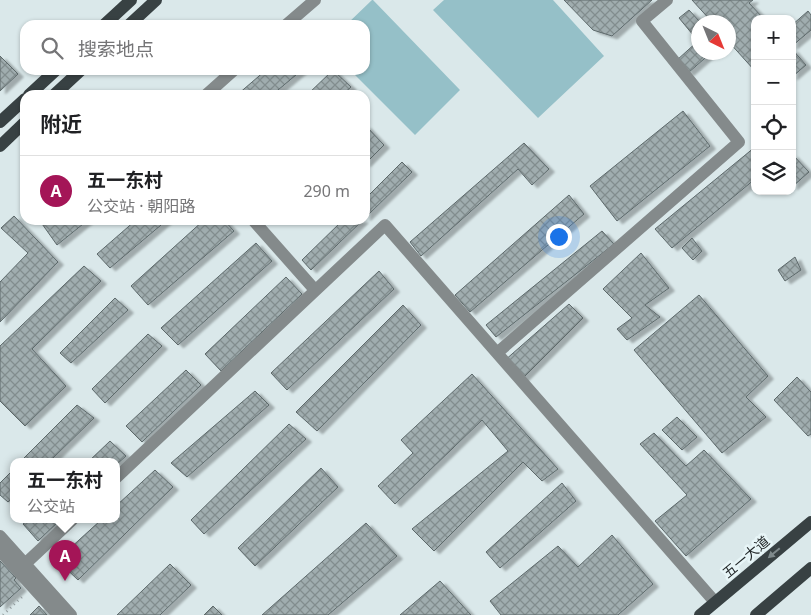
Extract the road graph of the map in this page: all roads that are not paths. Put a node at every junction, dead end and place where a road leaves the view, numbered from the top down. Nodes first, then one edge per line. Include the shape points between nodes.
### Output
1 (131, 0) edge
2 (156, 0) edge
3 (315, 0) edge
4 (668, 0) edge
5 (109, 20) edge
6 (134, 20) edge
7 (292, 20) edge
8 (51, 75) edge
9 (76, 75) edge
10 (228, 75) edge
11 (34, 90) edge
12 (59, 90) edge
13 (212, 90) edge
14 (20, 104) edge
15 (0, 122) edge
16 (20, 127) edge
17 (0, 146) edge
18 (257, 225) edge
19 (315, 290) junction
20 (497, 353) junction
21 (120, 474) edge
22 (811, 522) edge
23 (69, 523) edge
24 (0, 536) edge
25 (0, 551) edge
26 (25, 564) junction
27 (811, 568) edge
28 (715, 602) junction
29 (58, 615) edge
30 (71, 615) edge
31 (700, 615) edge
32 (756, 615) edge

1 - 5 main road
2 - 6 main road
3 - 7 street
4 - 20 street via 642,21 739,142
8 - 11 main road
9 - 12 main road
10 - 13 street
14 - 15 main road
16 - 17 main road
18 - 19 street
19 - 20 street via 385,225
19 - 21 street
20 - 28 street
22 -> 28 main road, 五一大道
23 - 26 street
24 - 26 street
25 - 29 street
26 - 30 street
27 - 32 main road
28 - 31 main road, 五一大道

